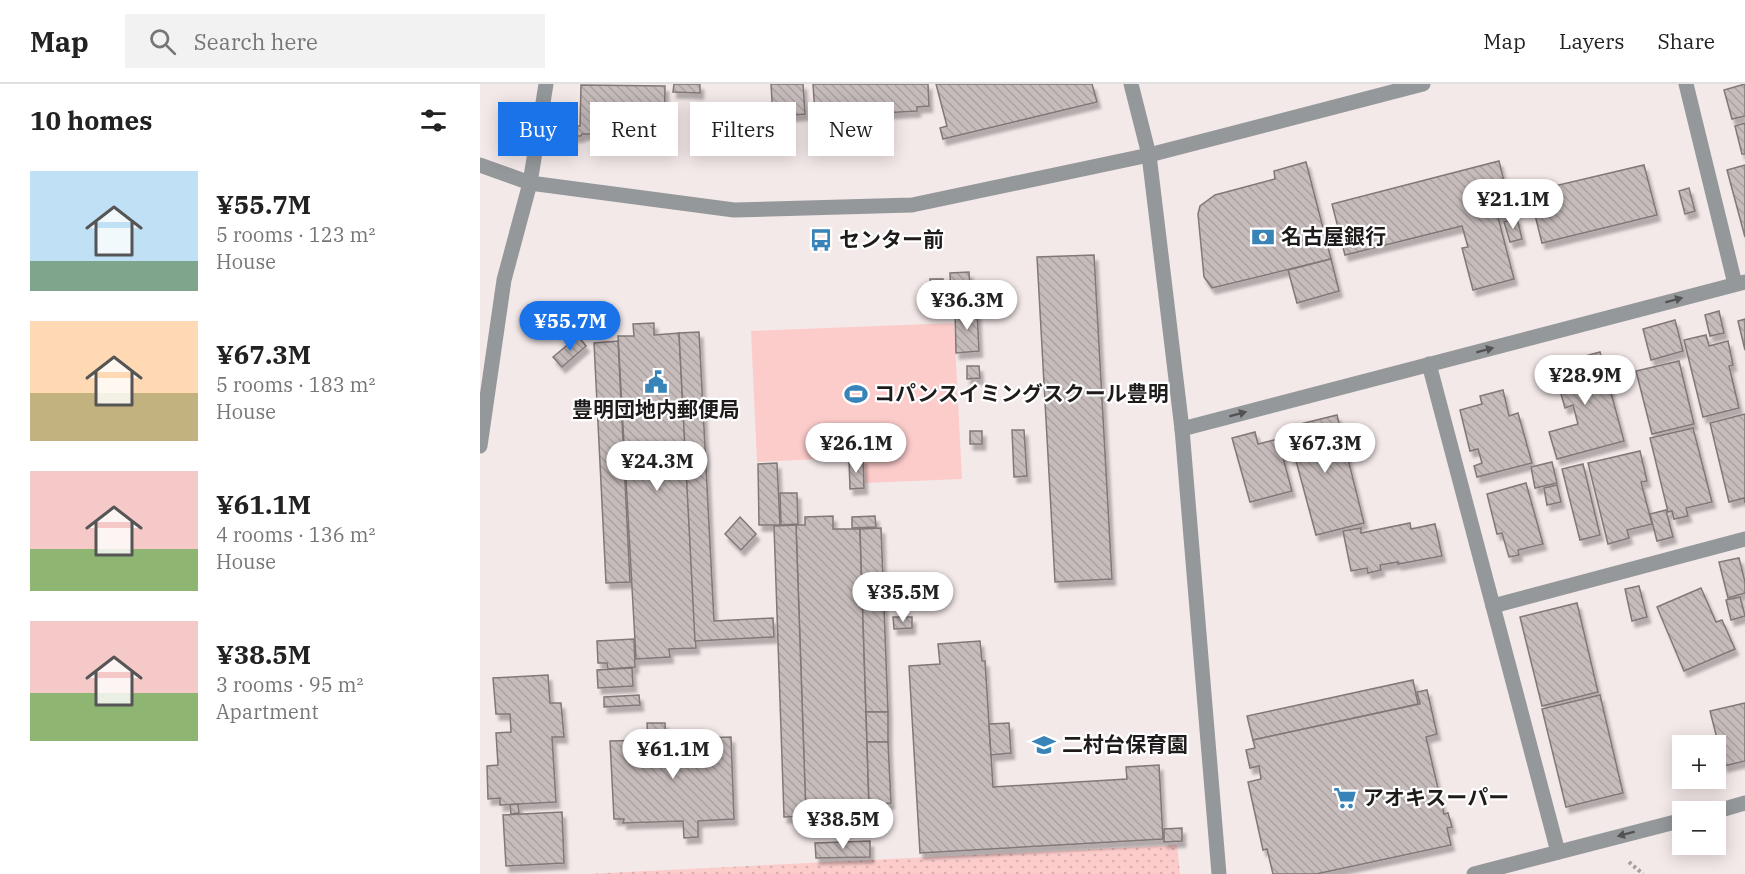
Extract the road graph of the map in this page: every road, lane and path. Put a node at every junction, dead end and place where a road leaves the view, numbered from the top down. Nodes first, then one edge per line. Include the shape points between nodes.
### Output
1 (546, 84) edge
2 (1131, 84) edge
3 (1423, 84) edge
4 (1686, 84) edge
5 (1149, 155) junction
6 (480, 165) edge
7 (530, 183) junction
8 (1740, 283) edge
9 (1429, 364) junction
10 (1182, 429) junction
11 (480, 446) edge
12 (1745, 539) edge
13 (1493, 606) junction
14 (1745, 804) edge
15 (1726, 809) edge
16 (1672, 823) edge
17 (1558, 852) junction
18 (1629, 861) dead end
19 (1219, 874) edge
20 (1474, 874) edge
21 (1643, 874) edge

1 - 7 street
2 - 5 street
3 - 5 street
4 - 8 street
5 - 7 street via 912,205 734,210
5 - 10 street
6 - 7 street
7 - 11 street via 504,280
9 -> 8 street
10 -> 9 street
9 - 13 street
10 - 19 street
12 - 13 street
13 - 17 street
14 - 15 street
16 -> 17 street
17 - 20 street
18 - 21 path

